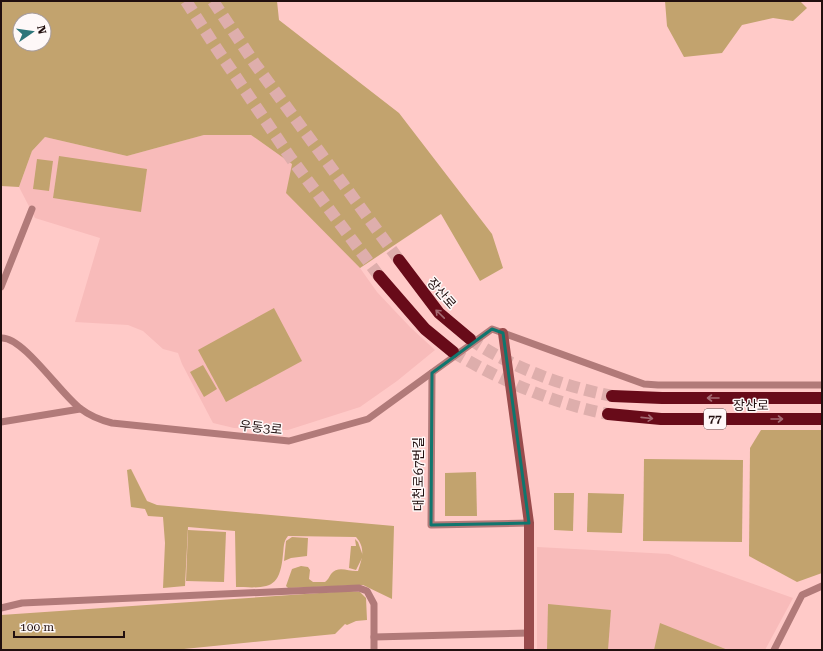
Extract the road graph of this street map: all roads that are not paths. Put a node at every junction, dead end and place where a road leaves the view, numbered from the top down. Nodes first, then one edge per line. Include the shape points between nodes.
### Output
1 (32, 209) dead end
2 (399, 260) tunnel mouth
3 (379, 276) tunnel mouth
4 (1, 287) edge
5 (503, 333) junction
6 (1, 338) edge
7 (470, 339) tunnel mouth
8 (453, 352) tunnel mouth
9 (432, 373) junction
10 (822, 385) edge
11 (612, 396) tunnel mouth
12 (822, 398) edge
13 (80, 409) junction
14 (608, 414) tunnel mouth
15 (822, 419) edge
16 (1, 422) edge
17 (529, 523) junction
18 (822, 586) edge
19 (1, 608) edge
20 (529, 633) junction
21 (374, 637) junction
22 (374, 650) edge
23 (529, 650) edge
24 (774, 650) edge

1 - 4 street
7 -> 2 highway, 장산로 via 439,313
3 - 8 highway via 425,329
5 - 9 street, 우동3로 via 492,329
5 - 10 street via 644,384
5 - 17 street
6 - 13 street, 우동3로 via 20,346
9 - 13 street, 우동3로 via 368,419 289,441 112,423 98,420
9 - 17 street, 대천로67번길 via 431,525
12 -> 11 highway, 장산로 / 77
13 - 16 street
14 -> 15 highway, 장산로 / 77 via 661,419
17 - 20 street
18 - 24 street via 802,595
19 - 21 street via 22,603 359,588 367,591 374,604
20 - 21 street
20 - 23 street
21 - 22 street

